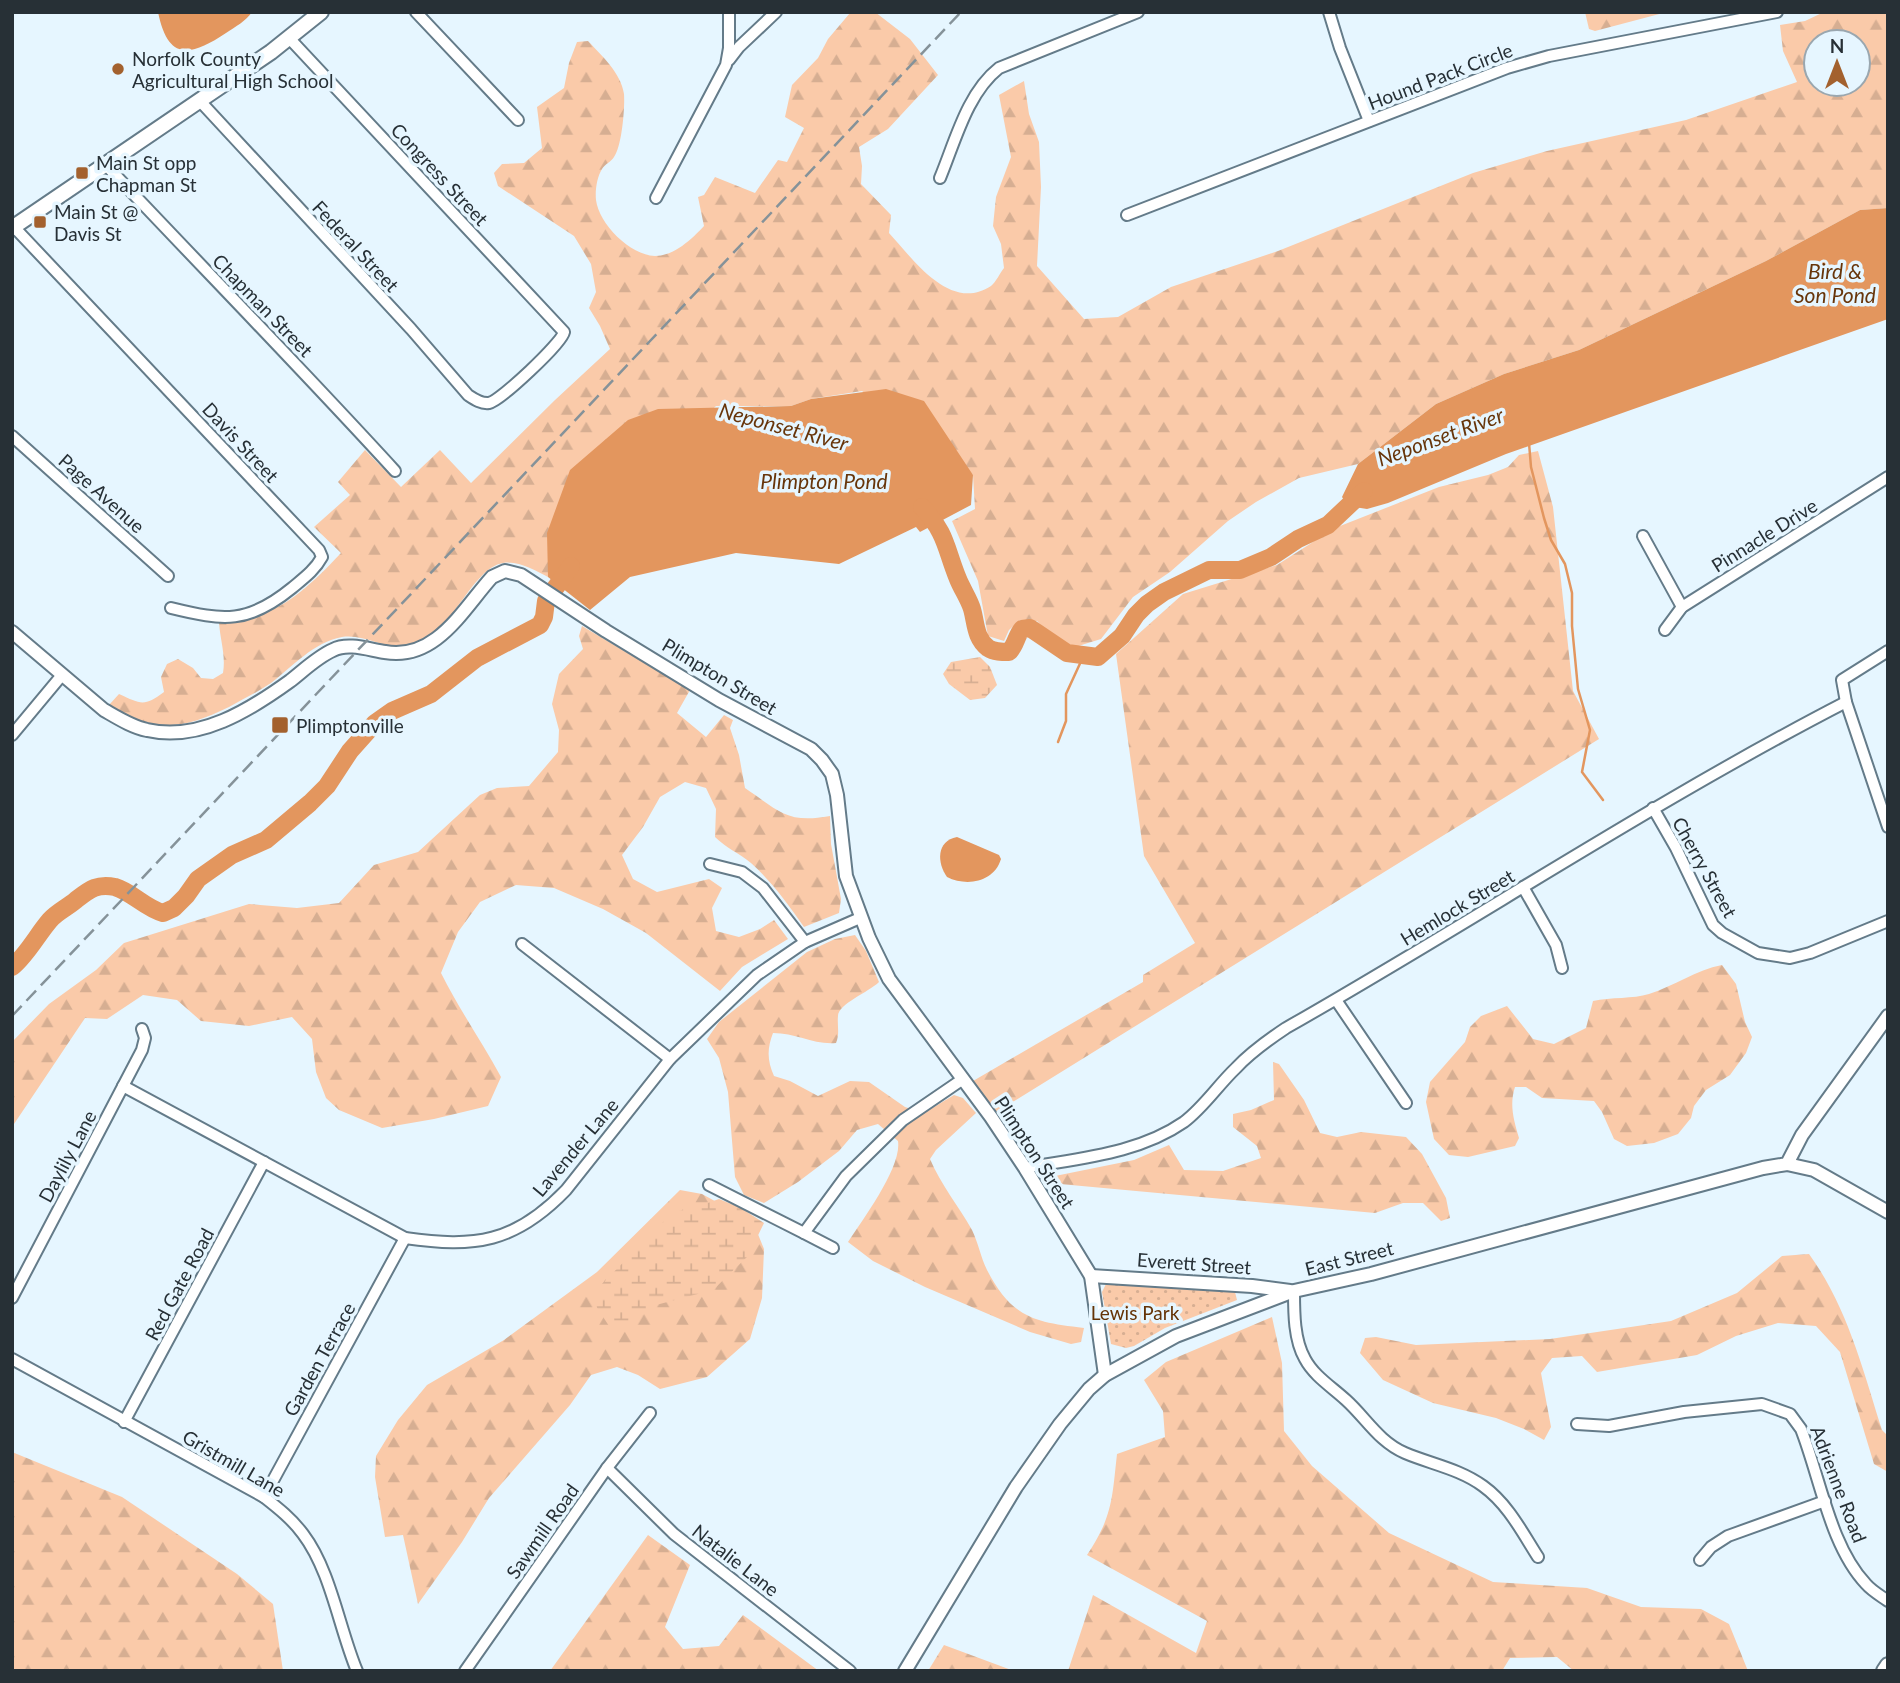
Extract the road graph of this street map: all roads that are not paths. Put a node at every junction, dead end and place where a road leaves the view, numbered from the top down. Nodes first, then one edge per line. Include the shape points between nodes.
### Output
1 (321, 12) edge
2 (416, 12) edge
3 (729, 12) edge
4 (1138, 12) edge
5 (1329, 12) edge
6 (1777, 12) edge
7 (774, 13) edge
8 (290, 39) junction
9 (726, 65) junction
10 (199, 100) junction
11 (518, 120) dead end
12 (1369, 121) junction
13 (105, 164) junction
14 (940, 178) dead end
15 (656, 198) dead end
16 (1127, 215) dead end
17 (13, 227) edge
18 (494, 401) joint
19 (12, 436) edge
20 (395, 471) dead end
21 (1888, 477) edge
22 (1643, 536) dead end
23 (168, 576) dead end
24 (1682, 607) junction
25 (171, 608) dead end
26 (1665, 629) dead end
27 (12, 632) edge
28 (1888, 651) edge
29 (62, 675) junction
30 (1846, 702) junction
31 (12, 735) edge
32 (1653, 808) junction
33 (1888, 827) edge
34 (710, 864) dead end
35 (1523, 887) junction
36 (860, 918) junction
37 (1888, 921) edge
38 (805, 942) junction
39 (522, 944) dead end
40 (1562, 968) dead end
41 (1336, 1000) junction
42 (1888, 1016) edge
43 (142, 1029) dead end
44 (670, 1059) junction
45 (963, 1079) junction
46 (123, 1086) junction
47 (1406, 1103) dead end
48 (264, 1162) junction
49 (1787, 1164) junction
50 (1025, 1168) junction
51 (709, 1185) dead end
52 (1888, 1212) edge
53 (804, 1233) junction
54 (405, 1238) junction
55 (833, 1248) dead end
56 (1091, 1276) junction
57 (1294, 1291) junction
58 (12, 1298) edge
59 (12, 1359) edge
60 (1105, 1375) junction
61 (650, 1413) dead end
62 (124, 1422) junction
63 (1577, 1424) dead end
64 (607, 1468) junction
65 (264, 1497) junction
66 (1825, 1500) junction
67 (1538, 1557) dead end
68 (1700, 1560) dead end
69 (1888, 1601) edge
70 (1888, 1665) edge
71 (357, 1671) edge
72 (465, 1671) edge
73 (850, 1671) edge
74 (905, 1671) edge
75 (1884, 1671) edge

1 - 8 main road
2 - 11 street
3 - 9 street
4 - 14 street via 999,68 985,79
5 - 12 street
6 - 12 street, Hound Pack Circle via 1526,62
7 - 9 street
8 - 10 main road
8 - 18 street, Congress Street via 565,334
9 - 15 street
10 - 13 main road
10 - 18 street, Federal Street via 468,395
12 - 16 street, Hound Pack Circle
13 - 17 main road
13 - 20 street, Chapman Street
17 - 25 street, Davis Street via 322,557 276,601 252,614 210,618
19 - 23 street, Page Avenue
21 - 24 street, Pinnacle Drive
22 - 24 street
24 - 26 street, Pinnacle Drive
27 - 29 street, Plimpton Street
28 - 30 street via 1842,680
29 - 31 street
29 - 36 street, Plimpton Street via 134,726 186,731 258,703 332,650 358,648 401,654 421,650 442,635 490,580 500,572 514,572 719,700 811,749 822,760 832,774 846,876
30 - 32 street, Hemlock Street
30 - 33 street
32 - 35 street, Hemlock Street
32 - 37 street, Cherry Street via 1713,925 1758,953 1790,958
34 - 38 street via 742,872 763,888
35 - 40 street via 1556,945
35 - 41 street, Hemlock Street
36 - 38 street, Lavender Lane
36 - 45 street, Plimpton Street via 888,979
38 - 44 street, Lavender Lane via 757,975
39 - 44 street
41 - 47 street
41 - 50 street, Hemlock Street via 1263,1043 1185,1121 1154,1140
42 - 49 street via 1802,1135
43 - 46 street, Daylily Lane via 145,1042
44 - 54 street, Lavender Lane via 566,1190 533,1221 474,1241
45 - 50 street, Plimpton Street
45 - 53 street via 902,1120 846,1176
46 - 48 street, Lavender Lane
46 - 58 street, Daylily Lane
48 - 54 street, Lavender Lane
48 - 62 street, Red Gate Road
49 - 52 street via 1814,1170
49 - 57 street, East Street
50 - 56 street, Plimpton Street
51 - 53 street
53 - 55 street
54 - 65 street, Garden Terrace
56 - 57 street, Everett Street
56 - 60 street, Plimpton Street
57 - 60 street, East Street via 1176,1336
57 - 67 street via 1299,1342 1312,1371 1387,1442 1483,1486 1508,1509
59 - 62 street, Gristmill Lane
60 - 74 street, East Street via 1060,1424 1017,1487
61 - 64 street, Sawmill Road
62 - 65 street, Gristmill Lane
63 - 66 street, Adrienne Road via 1609,1426 1684,1412 1762,1404 1775,1407 1790,1414 1801,1429
64 - 72 street, Sawmill Road
64 - 73 street, Natalie Lane via 674,1534
65 - 71 street, Gristmill Lane via 294,1523 313,1551
66 - 68 street via 1728,1536
66 - 69 street, Adrienne Road via 1853,1567
70 - 75 main road

